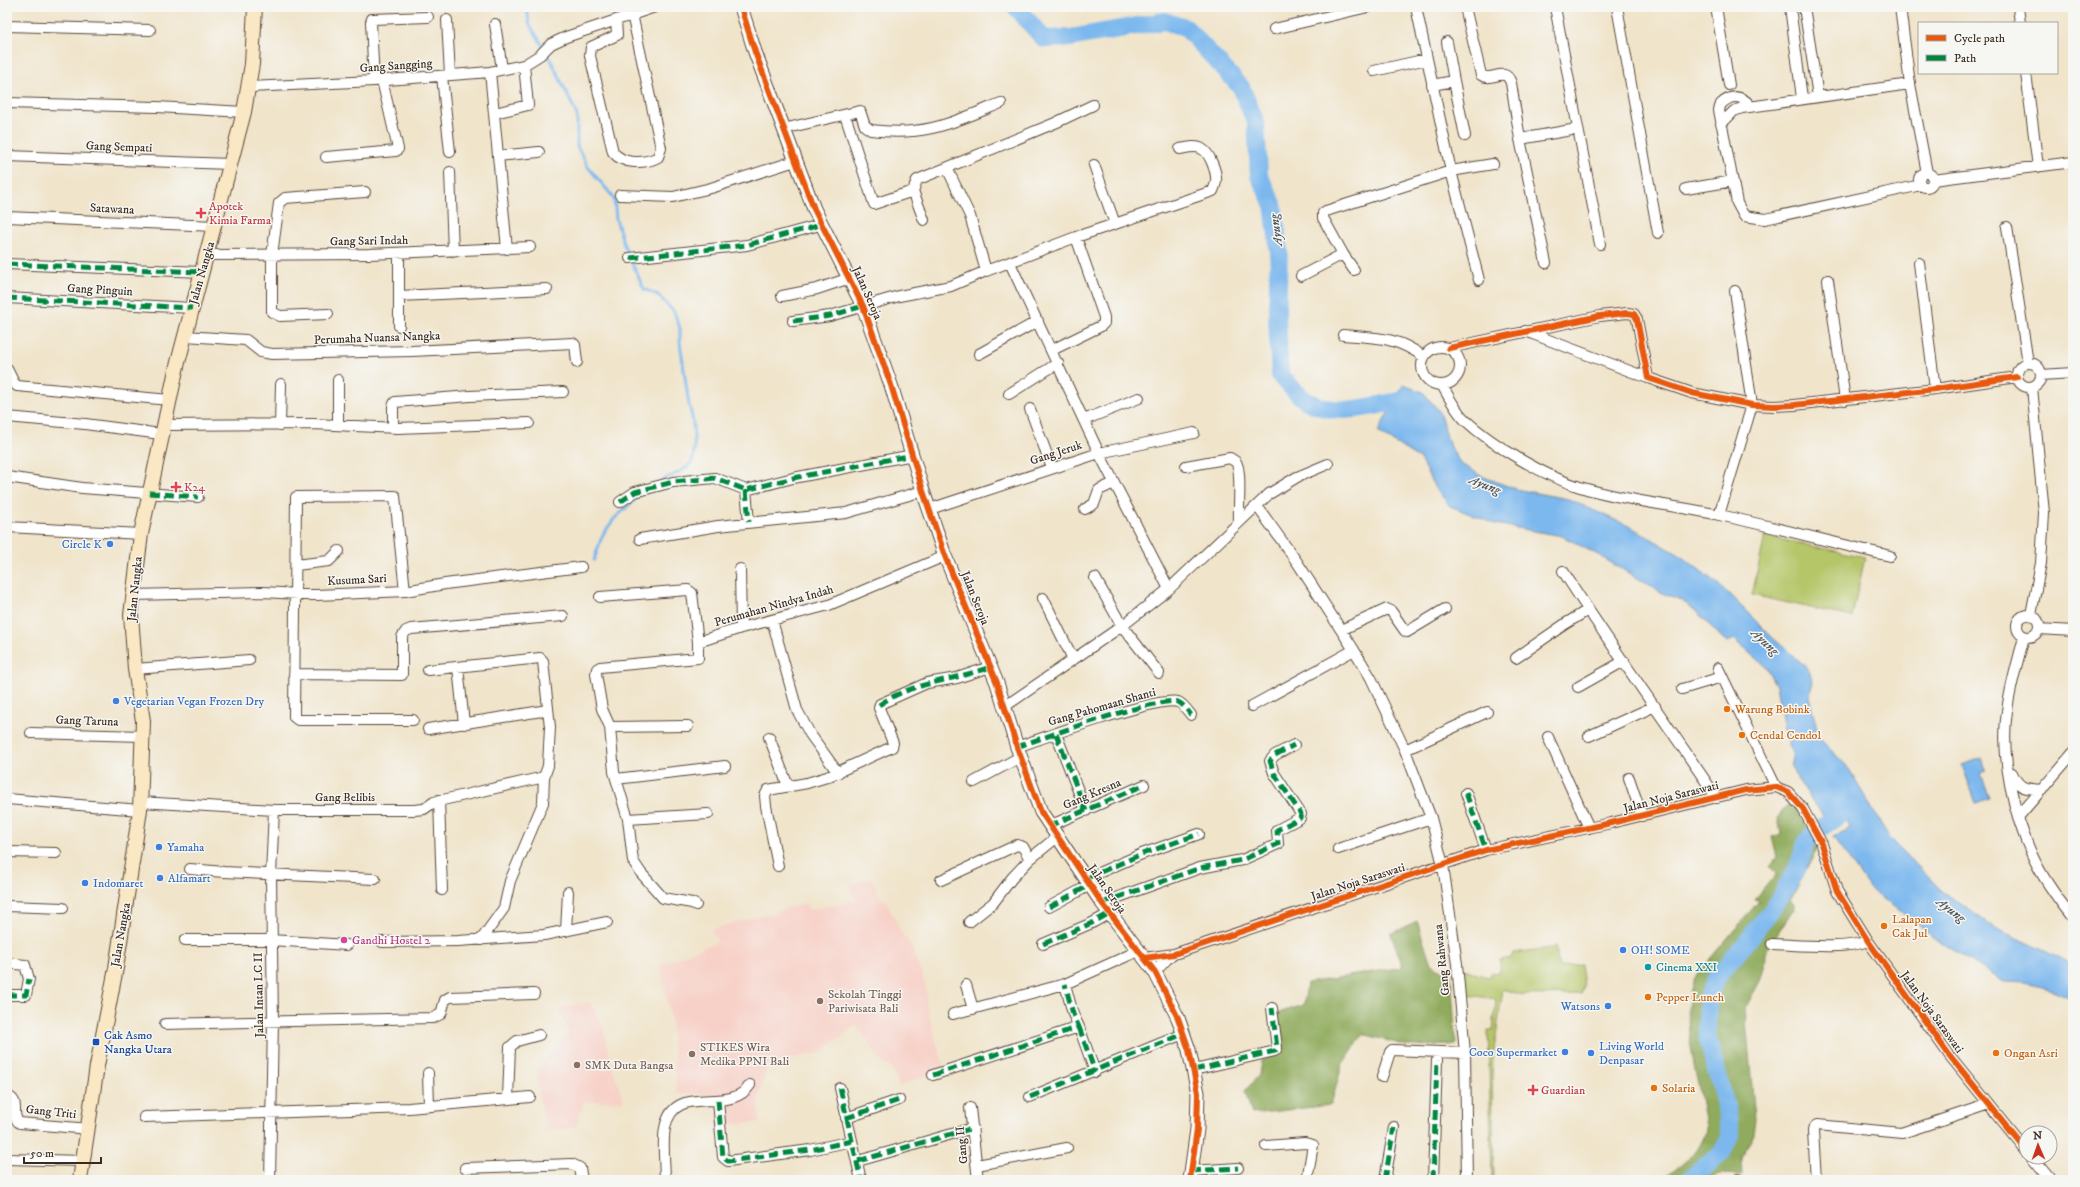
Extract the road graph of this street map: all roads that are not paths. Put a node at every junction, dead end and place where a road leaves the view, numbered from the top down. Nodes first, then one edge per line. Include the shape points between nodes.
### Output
1 (255, 7) edge
2 (655, 7) edge
3 (741, 7) edge
4 (1368, 7) edge
5 (1416, 7) edge
6 (1466, 7) edge
7 (1555, 7) edge
8 (1617, 7) edge
9 (1716, 7) edge
10 (1790, 7) edge
11 (1804, 7) edge
12 (1900, 7) edge
13 (2018, 7) edge
14 (632, 14) junction
15 (428, 16) dead end
16 (447, 20) dead end
17 (616, 20) junction
18 (2020, 22) edge
19 (495, 24) dead end
20 (7, 26) edge
21 (1274, 29) dead end
22 (150, 30) dead end
23 (1447, 42) dead end
24 (1426, 59) junction
25 (524, 65) junction
26 (502, 69) junction
27 (1374, 71) dead end
28 (490, 72) junction
29 (2026, 74) edge
30 (446, 76) junction
31 (378, 80) junction
32 (1454, 81) junction
33 (1910, 84) junction
34 (1432, 85) junction
35 (1729, 85) dead end
36 (250, 86) junction
37 (1818, 96) junction
38 (1802, 98) junction
39 (7, 103) edge
40 (1001, 104) dead end
41 (1093, 105) dead end
42 (1751, 106) junction
43 (244, 112) junction
44 (495, 114) junction
45 (846, 115) junction
46 (1721, 124) junction
47 (783, 129) junction
48 (1577, 129) junction
49 (1465, 136) dead end
50 (1520, 139) junction
51 (1180, 149) dead end
52 (450, 152) dead end
53 (539, 152) dead end
54 (7, 156) edge
55 (326, 156) dead end
56 (498, 156) junction
57 (795, 161) junction
58 (2073, 162) edge
59 (230, 164) junction
60 (1493, 164) dead end
61 (1094, 165) dead end
62 (2038, 167) junction
63 (947, 168) junction
64 (1451, 171) junction
65 (450, 172) dead end
66 (1930, 177) junction
67 (1733, 181) junction
68 (1686, 189) dead end
69 (913, 191) junction
70 (365, 192) dead end
71 (620, 195) dead end
72 (7, 217) edge
73 (924, 220) dead end
74 (1115, 224) junction
75 (820, 225) junction
76 (216, 226) junction
77 (2007, 227) dead end
78 (1658, 233) dead end
79 (1076, 237) junction
80 (1600, 244) dead end
81 (530, 247) dead end
82 (507, 249) junction
83 (453, 250) junction
84 (399, 253) junction
85 (208, 254) junction
86 (1343, 254) junction
87 (272, 255) junction
88 (630, 258) dead end
89 (1546, 262) dead end
90 (1010, 263) junction
91 (1919, 263) dead end
92 (7, 264) edge
93 (1354, 270) dead end
94 (986, 271) junction
95 (202, 272) junction
96 (1301, 276) dead end
97 (850, 278) junction
98 (1479, 280) dead end
99 (1828, 280) dead end
100 (547, 289) dead end
101 (1736, 291) dead end
102 (399, 296) junction
103 (782, 296) dead end
104 (7, 298) edge
105 (862, 306) junction
106 (192, 308) junction
107 (328, 314) dead end
108 (793, 321) dead end
109 (1038, 321) junction
110 (399, 326) dead end
111 (1525, 331) junction
112 (1343, 335) dead end
113 (185, 336) junction
114 (1449, 348) junction
115 (1052, 350) junction
116 (979, 354) dead end
117 (1424, 357) junction
118 (577, 362) dead end
119 (1058, 362) junction
120 (2028, 363) junction
121 (7, 369) edge
122 (2073, 373) edge
123 (2041, 375) junction
124 (2017, 377) junction
125 (1648, 378) junction
126 (338, 380) dead end
127 (281, 384) dead end
128 (1442, 385) junction
129 (2032, 387) junction
130 (1935, 389) junction
131 (563, 392) dead end
132 (1009, 394) dead end
133 (1139, 398) dead end
134 (170, 400) junction
135 (1845, 400) junction
136 (1752, 405) junction
137 (1030, 409) dead end
138 (7, 417) edge
139 (1084, 420) junction
140 (529, 423) dead end
141 (280, 425) junction
142 (338, 425) junction
143 (393, 428) junction
144 (163, 429) junction
145 (1194, 433) dead end
146 (1099, 453) junction
147 (912, 455) junction
148 (1328, 464) dead end
149 (1186, 466) dead end
150 (1052, 468) junction
151 (7, 477) edge
152 (1114, 483) junction
153 (746, 490) junction
154 (923, 491) junction
155 (148, 492) junction
156 (198, 497) dead end
157 (620, 502) dead end
158 (1257, 506) junction
159 (930, 509) junction
160 (1085, 509) dead end
161 (1719, 515) junction
162 (749, 522) junction
163 (1239, 522) junction
164 (7, 527) edge
165 (141, 534) junction
166 (640, 539) dead end
167 (338, 551) dead end
168 (945, 556) junction
169 (1890, 556) dead end
170 (296, 565) junction
171 (582, 567) dead end
172 (740, 569) dead end
173 (1563, 571) dead end
174 (1095, 578) dead end
175 (1169, 589) junction
176 (405, 591) junction
177 (296, 594) junction
178 (132, 595) junction
179 (600, 597) dead end
180 (1043, 598) dead end
181 (1445, 609) dead end
182 (1588, 610) junction
183 (563, 616) dead end
184 (2031, 616) junction
185 (772, 620) junction
186 (1122, 626) junction
187 (741, 628) junction
188 (2039, 629) junction
189 (1341, 630) junction
190 (2073, 631) edge
191 (2024, 637) junction
192 (698, 642) junction
193 (1354, 650) junction
194 (1516, 658) dead end
195 (1073, 659) junction
196 (250, 660) dead end
197 (1624, 661) junction
198 (458, 667) junction
199 (990, 667) junction
200 (135, 669) junction
201 (428, 670) dead end
202 (1159, 673) dead end
203 (294, 674) junction
204 (1578, 687) dead end
205 (1682, 689) dead end
206 (1252, 706) dead end
207 (1655, 706) junction
208 (1004, 707) junction
209 (548, 710) junction
210 (1487, 712) dead end
211 (1191, 715) dead end
212 (413, 720) dead end
213 (464, 724) junction
214 (688, 726) dead end
215 (610, 727) junction
216 (428, 729) dead end
217 (31, 733) dead end
218 (1056, 734) junction
219 (143, 736) junction
220 (1589, 736) dead end
221 (769, 737) dead end
222 (1548, 737) dead end
223 (1294, 745) dead end
224 (1405, 750) junction
225 (1019, 752) junction
226 (2073, 753) edge
227 (2006, 763) junction
228 (725, 766) dead end
229 (838, 773) junction
230 (544, 777) junction
231 (1629, 778) dead end
232 (616, 779) junction
233 (974, 782) dead end
234 (1144, 785) dead end
235 (788, 786) junction
236 (1776, 787) junction
237 (2042, 790) junction
238 (1466, 793) dead end
239 (1717, 798) junction
240 (7, 799) edge
241 (439, 800) junction
242 (140, 806) junction
243 (274, 810) junction
244 (1086, 811) junction
245 (708, 814) dead end
246 (1642, 816) junction
247 (2019, 816) junction
248 (1431, 818) junction
249 (628, 819) junction
250 (1049, 826) junction
251 (1589, 828) junction
252 (1199, 834) dead end
253 (1058, 837) junction
254 (1338, 849) dead end
255 (1486, 850) junction
256 (7, 852) edge
257 (56, 853) dead end
258 (1030, 859) junction
259 (1443, 865) junction
260 (778, 866) dead end
261 (190, 869) dead end
262 (271, 875) junction
263 (375, 879) dead end
264 (941, 880) dead end
265 (1088, 881) junction
266 (442, 890) dead end
267 (568, 892) dead end
268 (7, 906) edge
269 (696, 906) dead end
270 (1049, 907) dead end
271 (63, 908) dead end
272 (1106, 908) junction
273 (2073, 918) edge
274 (608, 922) dead end
275 (969, 922) dead end
276 (566, 931) junction
277 (184, 940) dead end
278 (272, 940) junction
279 (481, 940) junction
280 (1868, 941) junction
281 (382, 942) dead end
282 (1043, 944) dead end
283 (1772, 944) dead end
284 (347, 945) dead end
285 (1174, 954) junction
286 (1141, 955) junction
287 (7, 964) edge
288 (1155, 972) junction
289 (1065, 984) junction
290 (966, 985) dead end
291 (534, 994) dead end
292 (7, 995) edge
293 (1272, 1008) dead end
294 (973, 1009) junction
295 (953, 1014) dead end
296 (273, 1021) junction
297 (164, 1024) dead end
298 (1079, 1027) junction
299 (1183, 1034) junction
300 (539, 1035) dead end
301 (1465, 1053) junction
302 (1437, 1060) dead end
303 (1194, 1070) junction
304 (1095, 1072) junction
305 (428, 1073) dead end
306 (933, 1075) dead end
307 (1382, 1077) dead end
308 (750, 1085) dead end
309 (840, 1088) dead end
310 (7, 1096) edge
311 (530, 1097) dead end
312 (1030, 1097) dead end
313 (508, 1098) junction
314 (718, 1100) junction
315 (899, 1100) dead end
316 (1989, 1104) junction
317 (429, 1106) junction
318 (970, 1108) dead end
319 (270, 1111) junction
320 (144, 1117) dead end
321 (846, 1118) junction
322 (1394, 1127) dead end
323 (973, 1128) junction
324 (89, 1129) junction
325 (2018, 1140) edge
326 (852, 1141) junction
327 (1266, 1146) dead end
328 (1067, 1148) dead end
329 (7, 1160) edge
330 (84, 1161) junction
331 (858, 1161) junction
332 (976, 1165) junction
333 (2038, 1165) edge
334 (466, 1168) dead end
335 (1238, 1168) dead end
336 (1191, 1175) edge
337 (80, 1180) edge
338 (270, 1180) edge
339 (582, 1180) edge
340 (665, 1180) edge
341 (862, 1180) edge
342 (978, 1180) edge
343 (1307, 1180) edge
344 (1385, 1180) edge
345 (1433, 1180) edge
346 (1467, 1180) edge
347 (1816, 1180) edge
348 (2050, 1180) edge

1 - 36 main road, Jalan Nangka
2 - 14 street
3 - 47 street, Jalan Seroja
4 - 21 street
5 - 24 street
6 - 50 street via 1481,75 1508,77
7 - 48 street
8 - 78 street
9 - 35 street
10 - 38 street
11 - 37 street
12 - 33 street
13 - 18 street
14 - 17 street
14 - 17 street via 661,148 658,157 644,162 625,160 613,152 590,56 591,47 617,35
15 - 31 street via 372,19
16 - 30 street
17 - 25 street, Gang Sangging via 550,44 540,55
19 - 26 street
20 - 22 street
23 - 32 street
24 - 27 street
24 - 34 street
25 - 26 street, Gang Sangging
25 - 44 street via 528,105
26 - 28 street, Gang Sangging
28 - 30 street, Gang Sangging
28 - 44 street
29 - 62 street
30 - 31 street, Gang Sangging
30 - 52 street
31 - 36 street, Gang Sangging
31 - 55 street via 398,149
32 - 34 street
32 - 49 street
33 - 37 street
33 - 66 street
34 - 64 street
36 - 43 main road, Jalan Nangka
37 - 38 street
38 - 42 street
39 - 43 street
40 - 45 street via 943,126 912,132 871,130 865,126 860,112
41 - 63 street
42 - 46 street via 1734,111
42 - 46 street via 1741,97 1725,100 1720,110
43 - 59 main road, Jalan Nangka
44 - 56 street
45 - 47 street
45 - 69 street via 874,204
46 - 67 street
47 - 57 street, Jalan Seroja
48 - 50 street
48 - 80 street
50 - 89 street
51 - 74 street via 1195,147 1208,155 1216,174 1213,191
53 - 56 street
54 - 59 street, Gang Sempati
56 - 82 street
57 - 71 street via 711,188 673,197
57 - 75 street, Jalan Seroja
58 - 62 street
59 - 76 main road, Jalan Nangka
60 - 64 street
61 - 74 street
62 - 66 street
63 - 69 street via 916,180
63 - 94 street via 970,216
64 - 86 street via 1323,213 1323,218
64 - 98 street
65 - 83 street
66 - 67 street via 1929,187 1921,185 1757,219 1744,216 1740,212
67 - 68 street
69 - 73 street
70 - 87 street via 282,199 279,202
72 - 76 street, Satawana
74 - 79 street
75 - 88 street via 747,245
75 - 97 street, Jalan Seroja
76 - 85 main road, Jalan Nangka
77 - 120 street
79 - 90 street
79 - 115 street via 1104,323
81 - 82 street, Gang Sari Indah
82 - 83 street, Gang Sari Indah
83 - 84 street, Gang Sari Indah
84 - 87 street, Gang Sari Indah
84 - 102 street
85 - 87 street, Gang Sari Indah
85 - 95 main road, Jalan Nangka
86 - 93 street
86 - 96 street
87 - 107 street via 272,312 280,316
90 - 94 street
90 - 109 street
91 - 130 street
92 - 95 street
94 - 105 street via 951,286
95 - 106 main road, Jalan Nangka
97 - 103 street via 817,289
97 - 105 street, Jalan Seroja
99 - 135 street
100 - 102 street
101 - 136 street
102 - 110 street
104 - 106 street, Gang Pinguin
105 - 108 street via 830,316
105 - 147 street, Jalan Seroja via 891,385
106 - 113 main road, Jalan Nangka
109 - 115 street
109 - 116 street
111 - 114 street
111 - 125 street
111 - 125 street via 1600,316 1634,314 1639,327
112 - 117 street via 1394,340 1411,347
113 - 118 street, Perumaha Nuansa Nangka via 246,340 262,352 272,354 412,351 574,343
113 - 134 main road, Jalan Nangka
114 - 117 street via 1434,347
114 - 128 street via 1458,355 1460,372 1453,381
115 - 119 street
117 - 128 street via 1422,368 1426,379
119 - 132 street
119 - 139 street
120 - 123 street via 2038,368
120 - 124 street via 2018,369
121 - 134 street via 17,386
122 - 123 street
123 - 129 street
124 - 129 street via 2020,384
124 - 130 street
125 - 136 street via 1692,393
126 - 142 street
127 - 141 street
128 - 161 street via 1465,420 1508,451 1554,477 1580,487
129 - 184 street via 2044,514 2041,563
130 - 135 street
131 - 143 street via 395,402 392,406
133 - 139 street
134 - 144 main road, Jalan Nangka
135 - 136 street via 1794,405
136 - 161 street
137 - 150 street
138 - 144 street
139 - 146 street
140 - 143 street
141 - 142 street
141 - 144 street
142 - 143 street
144 - 155 main road, Jalan Nangka
145 - 146 street, Gang Jeruk
146 - 150 street, Gang Jeruk
146 - 152 street
147 - 153 street via 793,478
147 - 154 street, Jalan Seroja
148 - 158 street via 1297,477 1269,494
149 - 163 street via 1230,458 1236,462 1240,470
150 - 159 street, Gang Jeruk
151 - 155 street via 82,488
152 - 160 street via 1099,490 1094,504
152 - 175 street
153 - 157 street via 710,478 646,488
153 - 162 street
154 - 159 street, Jalan Seroja
154 - 162 street via 846,513
155 - 156 street
155 - 165 main road, Jalan Nangka
158 - 163 street
158 - 189 street, Gang Rahwana
159 - 168 street, Jalan Seroja
161 - 169 street
162 - 166 street
163 - 175 street
164 - 165 street
165 - 178 main road, Jalan Nangka
167 - 170 street via 329,561
168 - 185 street, Perumahan Nindya Indah via 829,605
168 - 199 street, Jalan Seroja
170 - 176 street via 296,497 393,495 396,497
170 - 177 street
171 - 176 street, Kusuma Sari
172 - 187 street
173 - 182 street
174 - 186 street
175 - 186 street
176 - 177 street, Kusuma Sari
177 - 178 street, Kusuma Sari via 263,592
177 - 203 street
178 - 200 main road, Jalan Nangka via 131,624
179 - 192 street via 691,591
180 - 195 street
181 - 189 street via 1408,632 1387,609
182 - 194 street
182 - 197 street
183 - 203 street via 411,629 402,637 402,674
184 - 188 street via 2036,619
184 - 191 street via 2021,618 2017,624 2018,632
185 - 187 street, Perumahan Nindya Indah
185 - 229 street via 797,710 810,734
186 - 195 street
186 - 202 street
187 - 192 street, Perumahan Nindya Indah
188 - 190 street
188 - 191 street via 2035,635
189 - 193 street, Gang Rahwana
191 - 227 street via 2007,712
192 - 215 street via 698,658 599,668 596,674 602,709
193 - 206 street
193 - 224 street, Gang Rahwana via 1371,678
195 - 208 street
196 - 200 street
197 - 204 street
197 - 207 street
198 - 201 street
198 - 209 street via 542,659
198 - 213 street
199 - 208 street, Jalan Seroja
199 - 229 street via 957,678 927,683 880,704 879,708 893,745
200 - 219 main road, Jalan Nangka
203 - 212 street via 294,717 298,720
205 - 236 street via 1720,672
207 - 220 street
207 - 239 street
208 - 225 street, Jalan Seroja
209 - 213 street
209 - 230 street via 548,754
210 - 224 street
211 - 218 street, Gang Pahomaan Shanti via 1180,703 1158,703
213 - 216 street
214 - 215 street
215 - 232 street
217 - 219 street, Gang Taruna
218 - 225 street, Gang Pahomaan Shanti
218 - 244 street
219 - 242 main road, Jalan Nangka
221 - 235 street
222 - 251 street
223 - 272 street via 1270,761 1274,772 1301,814 1300,818 1277,830 1278,844 1242,860 1200,868
224 - 248 street, Gang Rahwana
225 - 233 street, Gang Pahomaan Shanti
225 - 250 street, Jalan Seroja via 1041,812
226 - 237 street
227 - 237 street via 2017,785
227 - 247 street
228 - 232 street
229 - 235 street
230 - 241 street, Gang Belibis
230 - 279 street via 542,802 510,881 504,908
231 - 246 street
232 - 249 street
234 - 244 street, Gang Kresna
235 - 260 street via 770,788 765,796
236 - 239 street, Jalan Noja Saraswati via 1752,789
236 - 280 street, Jalan Noja Saraswati via 1794,796 1811,823 1822,844 1837,890
237 - 247 street
238 - 255 street
239 - 246 street, Jalan Noja Saraswati
240 - 242 street, Gang Belibis
241 - 243 street, Gang Belibis via 424,809 414,810
241 - 266 street
242 - 243 street, Gang Belibis
242 - 324 main road, Jalan Nangka
243 - 262 street, Jalan Intan LC II
244 - 250 street, Gang Kresna
245 - 249 street
246 - 251 street, Jalan Noja Saraswati
247 - 273 street via 2033,857
248 - 254 street
248 - 259 street, Gang Rahwana
249 - 269 street via 633,861 641,873 663,898
250 - 253 street, Jalan Seroja
251 - 255 street, Jalan Noja Saraswati
252 - 265 street via 1142,854
253 - 258 street
253 - 265 street, Jalan Seroja
255 - 259 street, Jalan Noja Saraswati
256 - 257 street
258 - 264 street via 1023,847 1017,845
258 - 275 street via 993,903
259 - 285 street, Jalan Noja Saraswati
259 - 301 street, Gang Rahwana via 1457,964
261 - 262 street
262 - 263 street
262 - 278 street, Jalan Intan LC II
265 - 270 street
265 - 272 street, Jalan Seroja
267 - 276 street
268 - 271 street
272 - 282 street via 1092,923
272 - 286 street, Jalan Seroja
274 - 276 street
276 - 279 street
277 - 278 street
278 - 284 street
278 - 296 street, Jalan Intan LC II
279 - 281 street
280 - 283 street via 1845,945
280 - 316 street, Jalan Noja Saraswati via 1950,1056
285 - 286 street, Jalan Noja Saraswati
285 - 288 street, Jalan Noja Saraswati
286 - 288 street, Jalan Seroja
286 - 289 street, Jalan Noja Saraswati
287 - 292 street via 25,965 29,980 26,995
288 - 299 street, Jalan Seroja via 1178,1018
289 - 294 street, Jalan Noja Saraswati
289 - 298 street
290 - 294 street
291 - 296 street via 450,997 444,1000 441,1014 435,1017
293 - 303 street via 1277,1048 1275,1051
294 - 295 street, Jalan Noja Saraswati
296 - 297 street
296 - 319 street, Jalan Intan LC II
298 - 304 street
298 - 306 street
299 - 303 street, Jalan Seroja
299 - 304 street
300 - 313 street via 517,1041 510,1047
301 - 307 street via 1392,1050
301 - 346 street, Gang Rahwana
302 - 345 street
303 - 336 street, Jalan Seroja via 1199,1110
304 - 312 street
305 - 317 street
308 - 314 street via 741,1095
309 - 321 street
310 - 324 street, Gang Triti via 15,1101 16,1118 20,1123
311 - 313 street
313 - 317 street
314 - 326 street via 724,1157 728,1161 784,1154
314 - 340 street via 688,1101 680,1104 671,1115 665,1128
315 - 321 street
316 - 325 street, Jalan Noja Saraswati
316 - 347 street via 1902,1133 1817,1125 1813,1131
317 - 319 street
318 - 323 street, Gang II
319 - 320 street
319 - 338 street, Jalan Intan LC II
321 - 326 street
322 - 344 street
323 - 331 street
323 - 332 street, Gang II
324 - 330 main road, Jalan Nangka
326 - 331 street
327 - 343 street via 1310,1143 1313,1148
328 - 332 street
329 - 330 street
330 - 337 main road, Jalan Nangka
331 - 341 street
332 - 342 street, Gang II
333 - 348 street
334 - 339 street via 572,1164 580,1168
335 - 336 street

